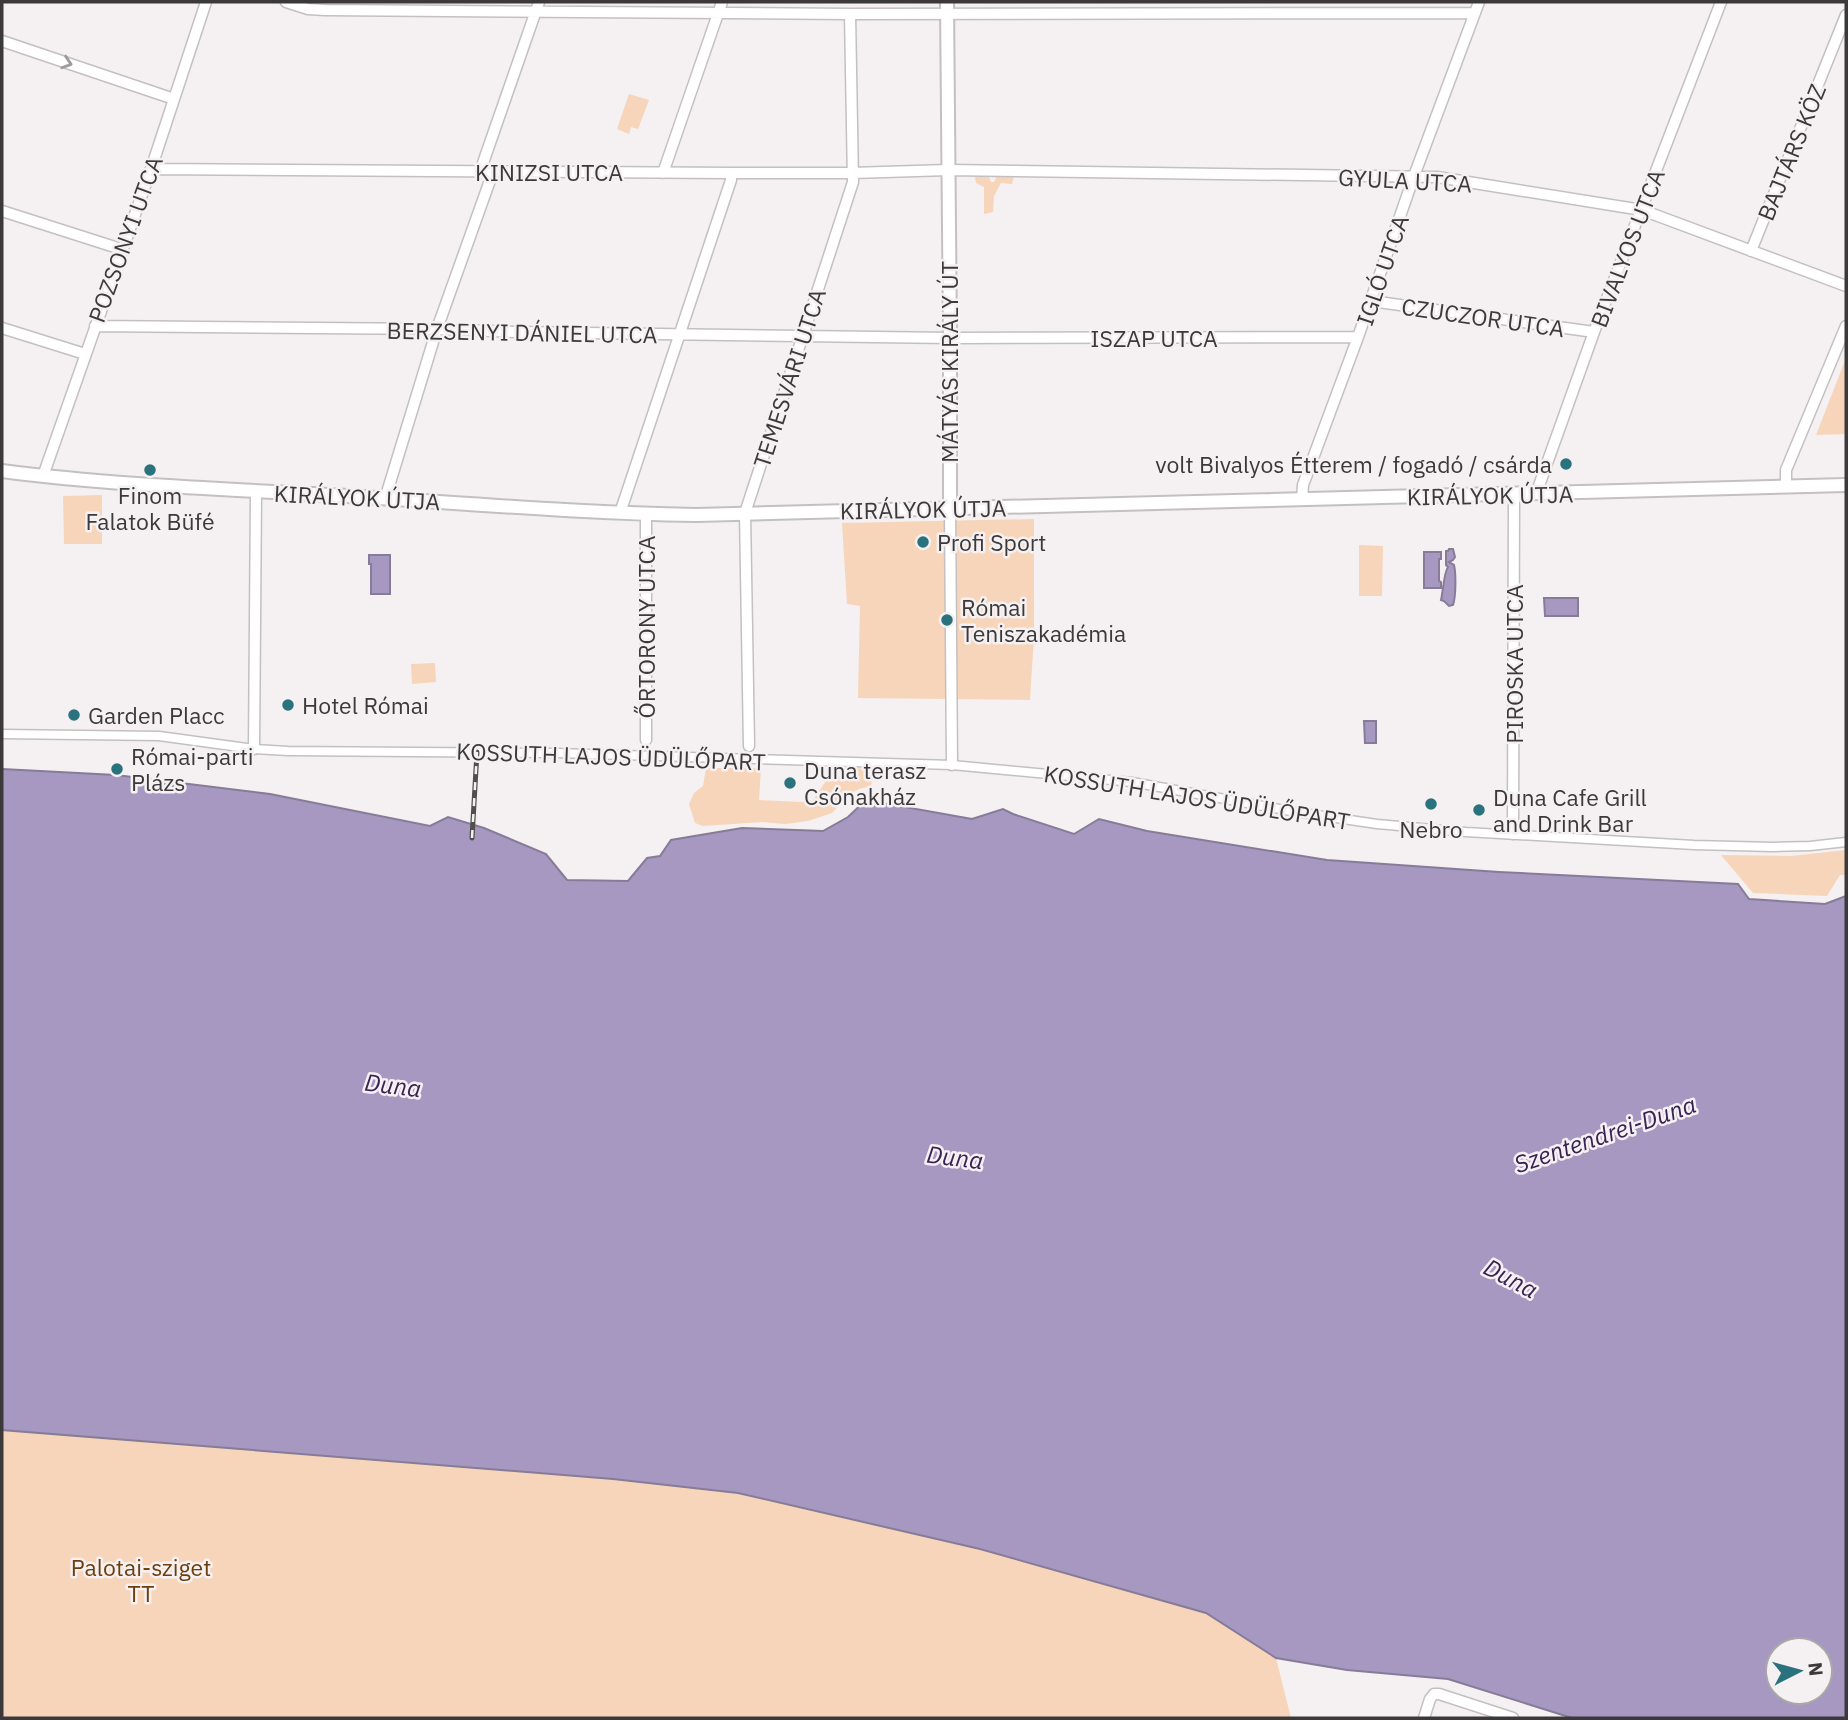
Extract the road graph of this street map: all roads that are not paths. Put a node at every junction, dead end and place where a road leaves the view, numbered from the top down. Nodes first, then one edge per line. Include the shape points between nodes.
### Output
1 (206, 2) edge
2 (286, 2) edge
3 (1479, 2) edge
4 (1721, 2) edge
5 (538, 6) edge
6 (720, 7) edge
7 (947, 7) edge
8 (1475, 13) junction
9 (850, 14) junction
10 (1846, 15) edge
11 (2, 41) edge
12 (174, 99) junction
13 (151, 169) junction
14 (948, 170) junction
15 (487, 172) junction
16 (663, 173) junction
17 (731, 173) junction
18 (852, 173) junction
19 (1414, 176) junction
20 (1642, 210) junction
21 (2, 211) edge
22 (121, 249) junction
23 (1751, 251) junction
24 (1846, 286) edge
25 (1371, 302) junction
26 (95, 326) junction
27 (1846, 326) edge
28 (2, 328) edge
29 (437, 329) junction
30 (1594, 332) junction
31 (680, 335) junction
32 (802, 336) junction
33 (1358, 337) junction
34 (950, 338) junction
35 (85, 355) junction
36 (2, 471) edge
37 (43, 476) junction
38 (1846, 485) edge
39 (1786, 486) junction
40 (256, 492) junction
41 (1514, 494) junction
42 (1535, 494) junction
43 (385, 499) junction
44 (1302, 500) junction
45 (950, 508) junction
46 (620, 513) junction
47 (745, 513) junction
48 (646, 514) junction
49 (2, 734) edge
50 (646, 740) dead end
51 (749, 746) dead end
52 (254, 750) junction
53 (951, 765) junction
54 (1513, 834) junction
55 (1846, 842) edge
56 (1424, 1718) edge
57 (1513, 1718) edge

1 - 12 street, POZSONYI UTCA
2 - 5 street via 325,10
3 - 8 street, IGLÓ UTCA
4 - 20 street, BIVALYOS UTCA
5 - 6 street
5 - 15 street via 483,163
6 - 9 street
6 - 16 street
7 - 8 street
7 - 9 street
7 - 14 street, MÁTYÁS KIRÁLY ÚT
8 - 19 street, IGLÓ UTCA
9 - 18 street, TEMESVÁRI UTCA
10 - 23 street, BAJTÁRS KÖZ
11 -> 12 street
12 - 13 street, POZSONYI UTCA
13 - 15 street, KINIZSI UTCA
13 - 22 street, POZSONYI UTCA
14 - 18 street, KINIZSI UTCA
14 - 19 street, GYULA UTCA
14 - 34 street, MÁTYÁS KIRÁLY ÚT
15 - 16 street, KINIZSI UTCA
15 - 29 street
16 - 17 street, KINIZSI UTCA
17 - 18 street, KINIZSI UTCA
17 - 31 street
18 - 32 street, TEMESVÁRI UTCA via 853,182
19 - 20 street, GYULA UTCA
19 - 25 street, IGLÓ UTCA
20 - 23 street, GYULA UTCA
20 - 30 street, BIVALYOS UTCA
21 - 22 street
22 - 26 street, POZSONYI UTCA
23 - 24 street, GYULA UTCA
25 - 30 street, CZUCZOR UTCA
25 - 33 street, IGLÓ UTCA
26 - 29 street, BERZSENYI DÁNIEL UTCA
26 - 35 street, POZSONYI UTCA
27 - 39 street via 1786,470
28 - 35 street
29 - 31 street, BERZSENYI DÁNIEL UTCA
29 - 43 street
30 - 42 street, BIVALYOS UTCA
31 - 32 street, BERZSENYI DÁNIEL UTCA
31 - 46 street
32 - 34 street, BERZSENYI DÁNIEL UTCA
32 - 47 street, TEMESVÁRI UTCA
33 - 34 street, ISZAP UTCA
33 - 44 street, IGLÓ UTCA via 1303,485
34 - 45 street, MÁTYÁS KIRÁLY ÚT
35 - 37 street, POZSONYI UTCA
36 - 37 street, KIRÁLYOK ÚTJA
37 - 40 street, KIRÁLYOK ÚTJA
38 - 39 street, KIRÁLYOK ÚTJA
39 - 42 street, KIRÁLYOK ÚTJA
40 - 43 street, KIRÁLYOK ÚTJA
40 - 52 street
41 - 42 street, KIRÁLYOK ÚTJA
41 - 44 street, KIRÁLYOK ÚTJA
41 - 54 street, PIROSKA UTCA
43 - 46 street, KIRÁLYOK ÚTJA
44 - 45 street, KIRÁLYOK ÚTJA
45 - 47 street, KIRÁLYOK ÚTJA
45 - 53 street, MÁTYÁS KIRÁLY ÚT
46 - 48 street, KIRÁLYOK ÚTJA
47 - 48 street, KIRÁLYOK ÚTJA
47 - 51 street, TEMESVÁRI UTCA
48 - 50 street, ŐRTORONY UTCA
49 - 52 street, KOSSUTH LAJOS ÜDÜLŐPART via 159,736
52 - 53 street, KOSSUTH LAJOS ÜDÜLŐPART
53 - 54 street, KOSSUTH LAJOS ÜDÜLŐPART via 1132,782 1377,824
54 - 55 street, KOSSUTH LAJOS ÜDÜLŐPART via 1773,847
56 - 57 street via 1430,1699 1439,1694

